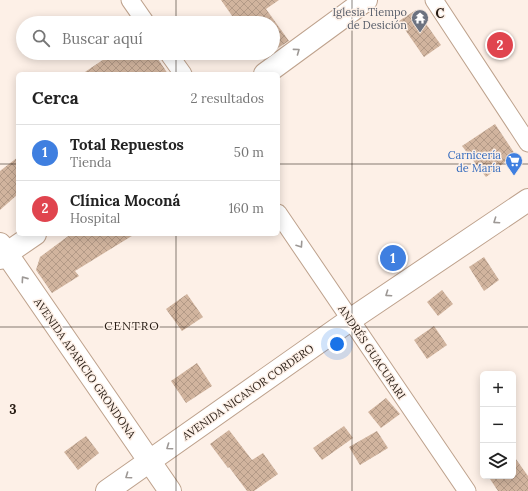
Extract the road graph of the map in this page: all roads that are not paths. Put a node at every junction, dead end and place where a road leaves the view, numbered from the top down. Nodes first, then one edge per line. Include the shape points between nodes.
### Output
1 (130, 0) edge
2 (366, 0) edge
3 (434, 0) edge
4 (141, 16) edge
5 (173, 60) edge
6 (182, 72) edge
7 (268, 72) edge
8 (528, 143) edge
9 (528, 200) edge
10 (280, 216) edge
11 (31, 236) edge
12 (2, 252) edge
13 (350, 320) junction
14 (149, 461) junction
15 (107, 491) edge
16 (170, 491) edge
17 (467, 491) edge

1 - 4 street
7 -> 2 main road
3 - 8 street
5 - 6 street
9 -> 13 main road, AVENIDA NICANOR CORDERO
10 -> 13 street, ANDRÉS GUACURARI
11 - 12 main road
14 -> 12 main road, AVENIDA APARICIO GRONDONA
13 -> 14 main road, AVENIDA NICANOR CORDERO
13 - 17 street, ANDRÉS GUACURARI
14 -> 15 main road, AVENIDA NICANOR CORDERO
14 - 16 main road, AVENIDA APARICIO GRONDONA

